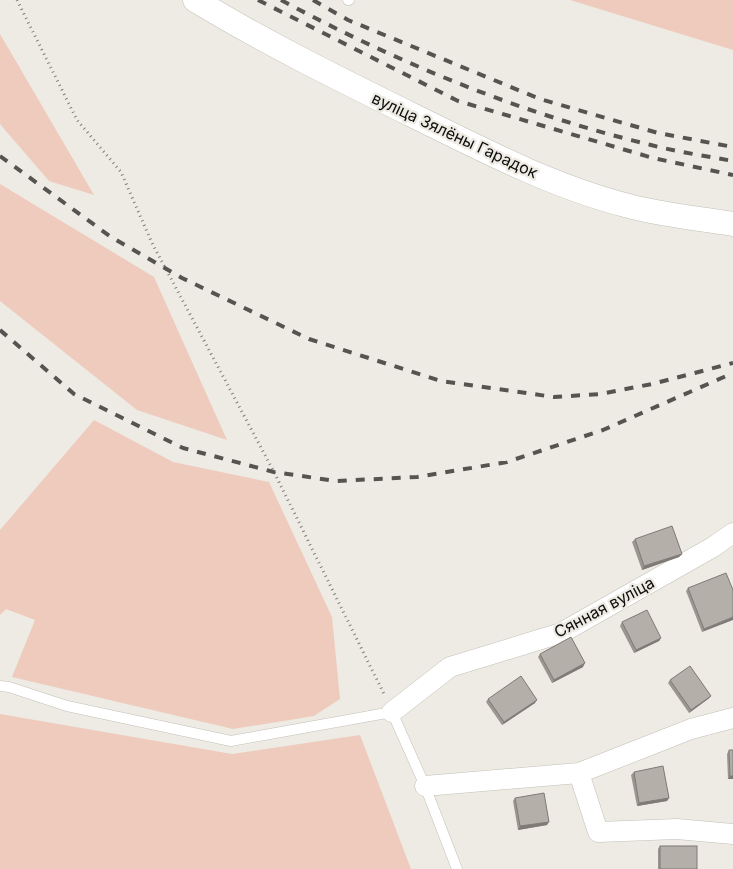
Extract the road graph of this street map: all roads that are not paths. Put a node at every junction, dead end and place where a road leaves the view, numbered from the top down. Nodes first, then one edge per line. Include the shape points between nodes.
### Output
1 (195, 0) edge
2 (733, 224) edge
3 (733, 533) edge
4 (0, 686) edge
5 (392, 712) junction
6 (733, 718) edge
7 (579, 773) junction
8 (425, 786) junction
9 (733, 834) edge
10 (457, 869) edge

1 - 2 street, вуліца Зялёны Гарадок via 246,31 366,92 486,152 564,186 626,206
3 - 5 street, Сянная вуліца via 561,633 450,667
4 - 5 lane via 67,706 230,741
5 - 8 lane
6 - 7 street via 691,729
7 - 8 street
7 - 9 street via 598,832 677,829
8 - 10 lane

